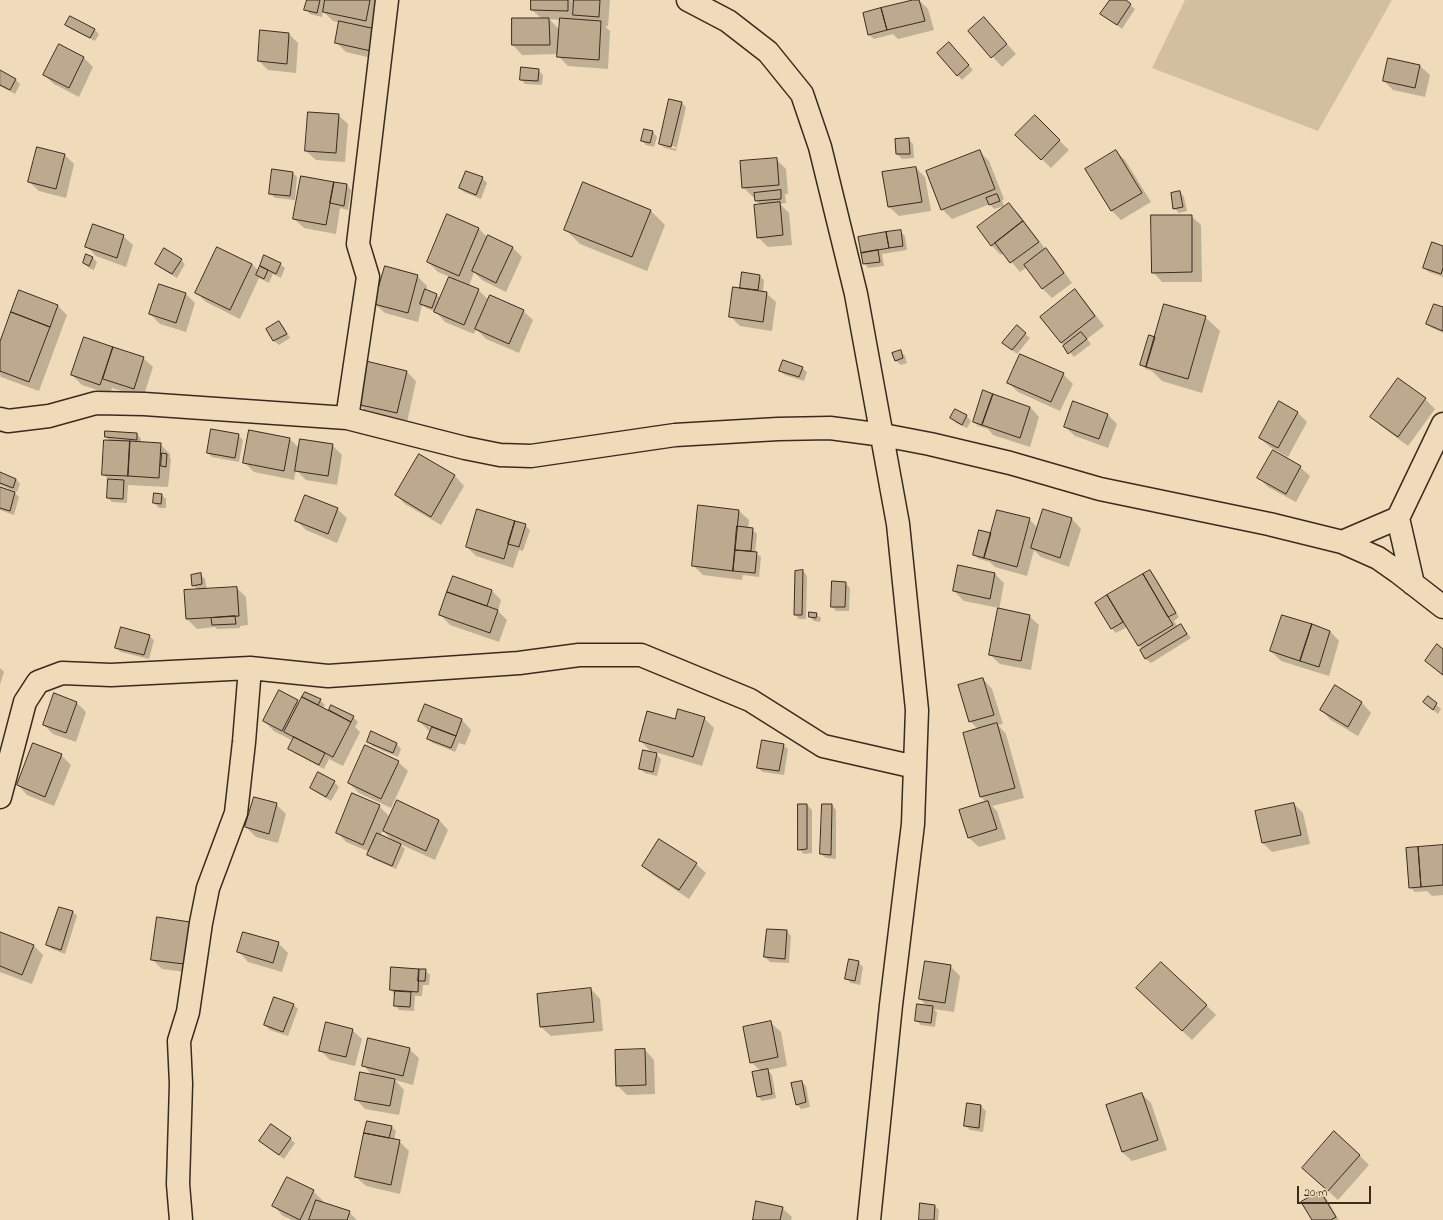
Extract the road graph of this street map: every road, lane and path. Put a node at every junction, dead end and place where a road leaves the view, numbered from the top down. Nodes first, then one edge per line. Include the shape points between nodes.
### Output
1 (387, 0) edge
2 (688, 0) edge
3 (347, 418) junction
4 (0, 419) edge
5 (1443, 424) edge
6 (883, 435) junction
7 (1398, 518) junction
8 (1342, 542) junction
9 (1413, 584) junction
10 (1443, 607) edge
11 (250, 668) junction
12 (915, 767) junction
13 (0, 797) edge
14 (181, 1220) edge
15 (869, 1220) edge

1 - 3 street via 358,244 368,277
2 - 6 street via 728,20 768,52 802,94 820,146 856,294
3 - 4 street via 96,402 49,416 8,421
3 - 6 street via 465,448 500,455 531,456 674,435 830,428
5 - 7 street
6 - 8 street via 1010,463 1100,489
6 - 12 street via 898,524 917,710
7 - 8 street
7 - 9 street
8 - 9 street via 1378,558
9 - 10 street
11 - 12 street via 328,676 519,663 579,655 641,655 750,700 823,746
11 - 13 street via 111,675 62,673 38,682 25,702
11 - 14 street via 236,813 208,888 188,1012 179,1041 181,1084 178,1184
12 - 15 street via 913,824

